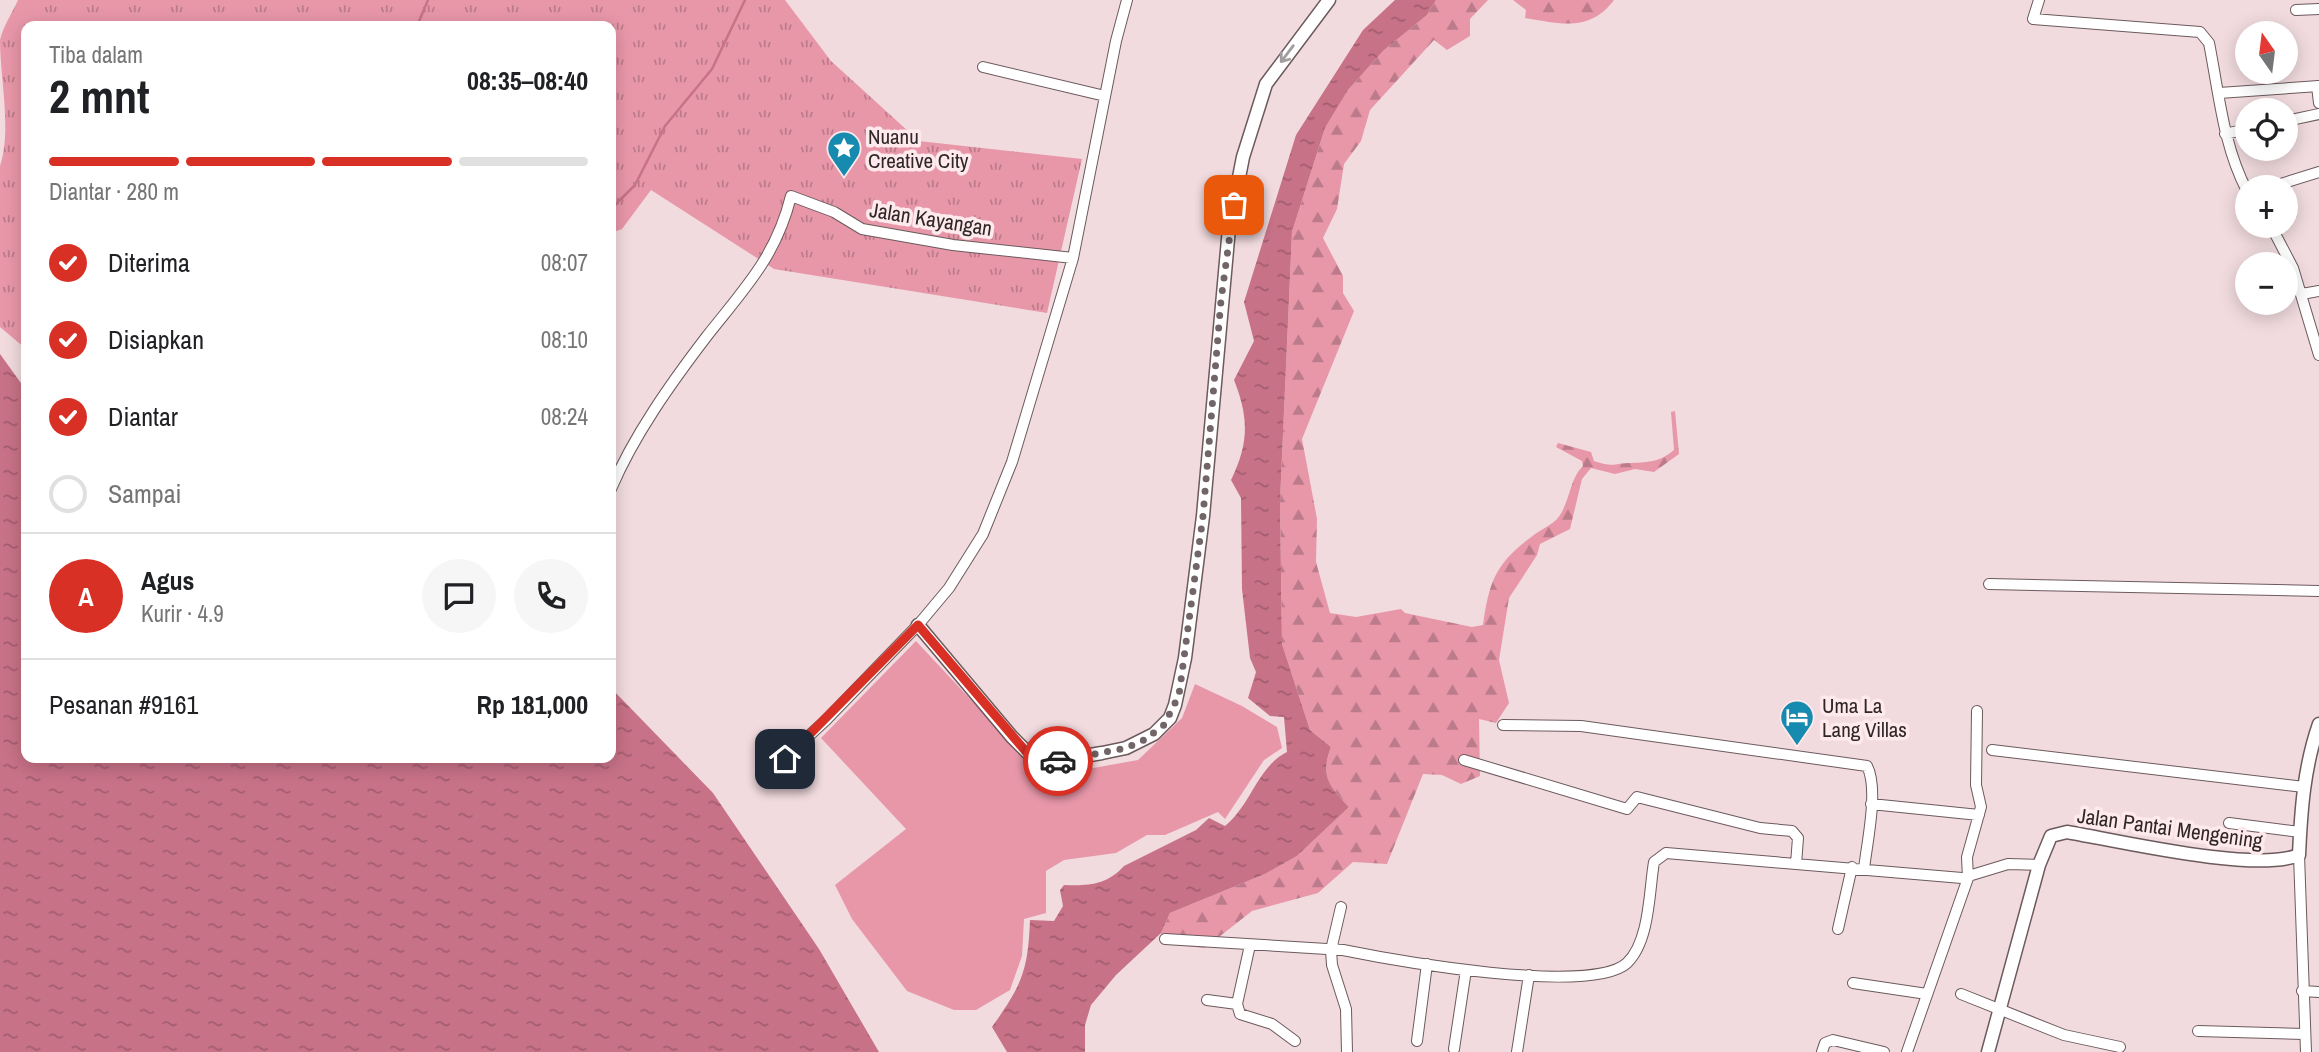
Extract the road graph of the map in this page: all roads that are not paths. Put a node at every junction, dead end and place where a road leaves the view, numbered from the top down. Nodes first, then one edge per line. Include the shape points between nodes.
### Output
1 (1127, 0) edge
2 (1329, 0) edge
3 (2039, 0) edge
4 (2319, 9) edge
5 (2296, 10) dead end
6 (983, 66) dead end
7 (2318, 86) edge
8 (2219, 93) junction
9 (1105, 96) junction
10 (2319, 103) edge
11 (2319, 114) edge
12 (2298, 118) edge
13 (2235, 132) edge
14 (2225, 134) junction
15 (2319, 172) edge
16 (2239, 175) edge
17 (2298, 179) edge
18 (2277, 238) edge
19 (1073, 258) junction
20 (2319, 291) edge
21 (2302, 294) junction
22 (2315, 320) edge
23 (2319, 355) edge
24 (616, 480) edge
25 (1989, 584) dead end
26 (2319, 592) edge
27 (918, 625) junction
28 (1978, 711) dead end
29 (2319, 724) edge
30 (1503, 725) dead end
31 (1992, 750) dead end
32 (1464, 760) dead end
33 (772, 770) dead end
34 (2304, 787) junction
35 (1871, 804) junction
36 (1979, 816) junction
37 (2229, 823) dead end
38 (2300, 832) junction
39 (2299, 855) junction
40 (1796, 864) junction
41 (2039, 865) junction
42 (1852, 867) junction
43 (1864, 869) junction
44 (1965, 878) junction
45 (1341, 906) dead end
46 (1838, 929) dead end
47 (1165, 939) dead end
48 (1250, 945) junction
49 (1332, 950) junction
50 (1427, 964) junction
51 (1466, 970) junction
52 (1529, 975) junction
53 (1853, 983) dead end
54 (2302, 991) junction
55 (2319, 992) edge
56 (1927, 994) junction
57 (1961, 994) dead end
58 (1207, 1000) dead end
59 (1237, 1004) junction
60 (2000, 1012) junction
61 (2198, 1031) dead end
62 (2304, 1034) junction
63 (1295, 1041) dead end
64 (1417, 1041) dead end
65 (2120, 1047) dead end
66 (1454, 1049) dead end
67 (1348, 1052) edge
68 (1517, 1052) edge
69 (1822, 1052) edge
70 (1884, 1052) edge
71 (1907, 1052) edge
72 (1988, 1052) edge
73 (2306, 1052) edge

1 - 9 street
2 -> 27 street via 1266,84 1243,158 1229,228 1185,658 1170,718 1154,734 1126,748 1041,761 1012,737
3 - 8 street via 2033,19 2200,32 2209,43
4 - 5 street
6 - 9 street
7 - 8 street
7 - 10 street
8 - 14 street
9 - 19 street
11 - 12 street
13 - 14 street
14 - 16 street
15 - 17 street
18 - 21 street
19 - 24 street, Jalan Kayangan via 953,246 862,229 834,212 791,196 781,231 760,272 655,410
19 - 27 street via 1037,385 993,511 971,556
20 - 21 street
21 - 22 street
22 - 23 street
25 - 26 street
27 - 33 street
28 - 36 street
29 - 34 street
30 - 35 street via 1581,726 1867,766
31 - 34 street
32 - 40 street via 1627,809 1637,797 1760,828 1792,831 1798,838
34 - 38 street
35 - 36 street
35 - 43 street
36 - 44 street
37 - 38 street
38 - 39 street
39 - 41 street, Jalan Pantai Mengening via 2285,861 2251,861 2060,832 2046,841
39 - 54 street
40 - 42 street
40 - 52 street via 1674,853 1659,856 1654,862 1643,932 1628,963 1587,976
41 - 44 street via 2008,864
41 - 60 street, Jalan Pantai Mengening
42 - 43 street
42 - 46 street
43 - 44 street
44 - 56 street
45 - 49 street
47 - 48 street
48 - 49 street
48 - 59 street
49 - 50 street
49 - 67 street via 1346,1009
50 - 51 street
50 - 64 street
51 - 52 street
51 - 66 street
52 - 68 street
53 - 56 street
54 - 55 street
54 - 62 street
56 - 71 street
57 - 60 street
58 - 59 street
59 - 63 street via 1242,1017 1272,1024
60 - 65 street via 2064,1035
60 - 72 street, Jalan Pantai Mengening
61 - 62 street
62 - 73 street
69 - 70 street via 1825,1043 1833,1040

